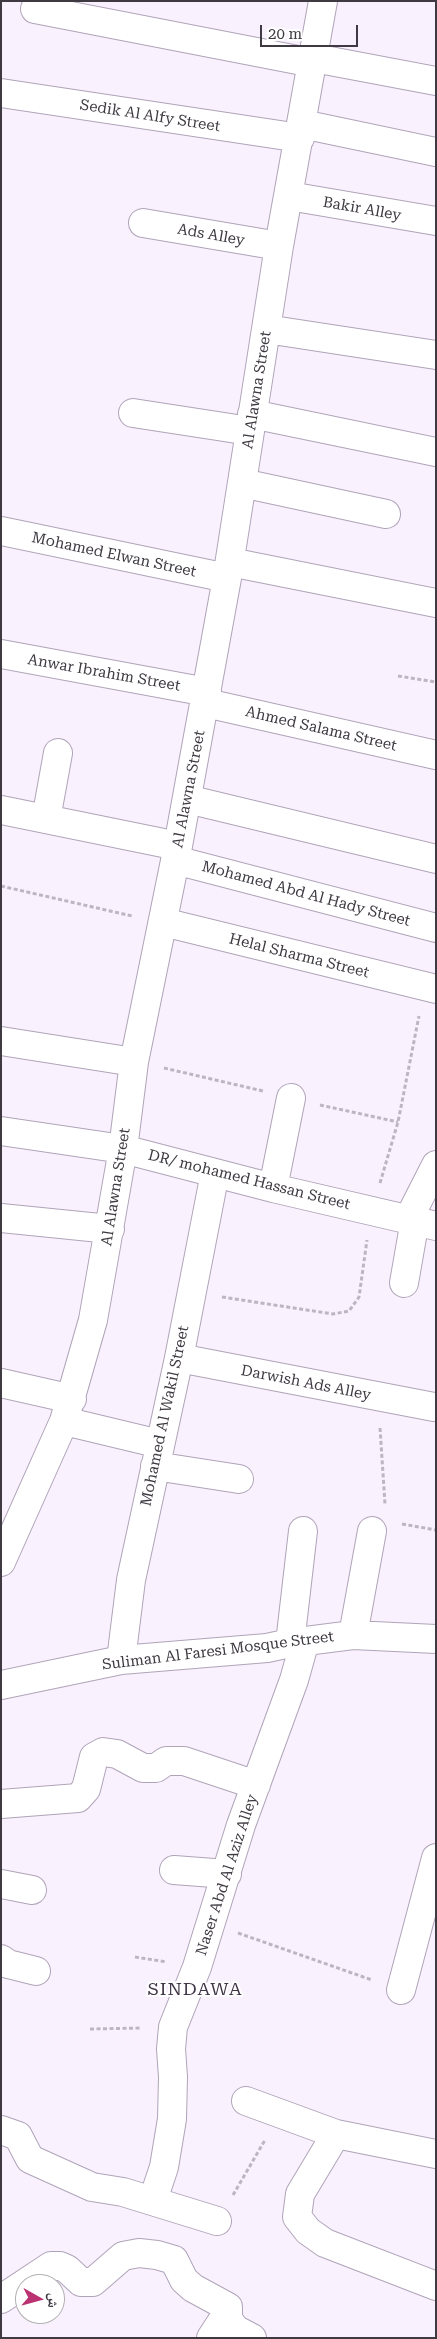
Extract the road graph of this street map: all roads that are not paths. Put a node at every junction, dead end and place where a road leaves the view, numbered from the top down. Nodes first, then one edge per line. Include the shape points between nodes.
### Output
1 (323, 1) edge
2 (35, 9) dead end
3 (314, 60) junction
4 (436, 81) edge
5 (1, 93) edge
6 (301, 131) junction
7 (436, 152) edge
8 (289, 196) junction
9 (436, 222) edge
10 (143, 223) dead end
11 (279, 246) junction
12 (266, 329) junction
13 (436, 355) edge
14 (133, 413) dead end
15 (251, 423) junction
16 (436, 452) edge
17 (242, 483) junction
18 (386, 514) dead end
19 (1, 531) edge
20 (229, 570) junction
21 (436, 603) edge
22 (1, 654) edge
23 (206, 697) junction
24 (58, 753) dead end
25 (436, 755) edge
26 (187, 799) junction
27 (1, 810) edge
28 (46, 819) junction
29 (177, 853) junction
30 (436, 859) edge
31 (163, 922) junction
32 (436, 928) edge
33 (430, 987) edge
34 (1, 1041) edge
35 (134, 1062) junction
36 (291, 1098) dead end
37 (1, 1131) edge
38 (123, 1149) junction
39 (436, 1165) edge
40 (215, 1173) junction
41 (272, 1188) junction
42 (1, 1218) edge
43 (420, 1221) edge
44 (110, 1229) junction
45 (404, 1283) dead end
46 (179, 1358) junction
47 (1, 1383) edge
48 (434, 1408) dead end
49 (68, 1410) junction
50 (158, 1455) junction
51 (239, 1479) dead end
52 (10, 1516) edge
53 (384, 1522) road end
54 (303, 1531) dead end
55 (1, 1562) edge
56 (353, 1635) junction
57 (436, 1639) edge
58 (297, 1642) junction
59 (122, 1660) junction
60 (1, 1685) edge
61 (256, 1785) junction
62 (1, 1804) edge
63 (436, 1858) edge
64 (174, 1870) dead end
65 (227, 1874) junction
66 (1, 1884) edge
67 (32, 1890) dead end
68 (1, 1959) edge
69 (36, 1971) dead end
70 (401, 1990) road end
71 (246, 2100) dead end
72 (1, 2130) edge
73 (336, 2134) junction
74 (436, 2154) edge
75 (153, 2200) junction
76 (218, 2221) road end
77 (436, 2286) edge
78 (1, 2299) edge
79 (228, 2312) junction
80 (210, 2338) edge
81 (252, 2338) edge

1 - 3 street, Al Alawna Street
2 - 3 street
3 - 4 street
3 - 6 street, Al Alawna Street
5 - 6 street, Sedik Al Alfy Street
6 - 7 street, Sedik Al Alfy Street
6 - 8 street, Al Alawna Street
8 - 9 street, Bakir Alley
8 - 11 street, Al Alawna Street
10 - 11 street, Ads Alley
11 - 12 street, Al Alawna Street
12 - 13 street
12 - 15 street, Al Alawna Street
14 - 15 street
15 - 16 street
15 - 17 street, Al Alawna Street
17 - 18 street
17 - 20 street, Al Alawna Street
19 - 20 street, Mohamed Elwan Street
20 - 21 street, Mohamed Elwan Street
20 - 23 street, Al Alawna Street
22 - 23 street, Anwar Ibrahim Street
23 - 25 street, Ahmed Salama Street
23 - 26 street, Al Alawna Street
24 - 28 street
26 - 29 street, Al Alawna Street
26 - 30 street
27 - 28 street, Mohamed Abd Al Hady Street
28 - 29 street, Mohamed Abd Al Hady Street
29 - 31 street, Al Alawna Street
29 - 32 street, Mohamed Abd Al Hady Street
31 - 33 street, Helal Sharma Street
31 - 35 street, Al Alawna Street
34 - 35 street
35 - 38 street, Al Alawna Street
36 - 41 street
37 - 38 street, DR/ mohamed Hassan Street
38 - 40 street, DR/ mohamed Hassan Street
38 - 44 street, Al Alawna Street
39 - 43 street
40 - 41 street, DR/ mohamed Hassan Street
40 - 46 street, Mohamed Al Wakil Street
41 - 43 street, DR/ mohamed Hassan Street
42 - 44 street
43 - 45 street
44 - 49 street, Al Alawna Street via 93,1320
46 - 48 street, Darwish Ads Alley
46 - 50 street, Mohamed Al Wakil Street
47 - 49 street
49 - 50 street
49 - 52 street, Al Alawna Street
50 - 51 street
50 - 59 street, Mohamed Al Wakil Street via 131,1580
52 - 55 street, Al Alawna Street
53 - 56 street
54 - 58 street, Naser Abd Al Aziz Alley
56 - 57 street, Suliman Al Faresi Mosque Street
56 - 58 street, Suliman Al Faresi Mosque Street
58 - 59 street, Suliman Al Faresi Mosque Street via 268,1648
58 - 61 street, Naser Abd Al Aziz Alley
59 - 60 street, Suliman Al Faresi Mosque Street
61 - 62 street via 184,1761 166,1761 156,1768 143,1768 117,1754 103,1752 94,1757 86,1789 78,1798
61 - 65 street, Naser Abd Al Aziz Alley
63 - 70 street
64 - 65 street
65 - 75 street, Naser Abd Al Aziz Alley via 173,2027 172,2119 164,2167
66 - 67 street
68 - 69 street
71 - 73 street
72 - 75 street via 18,2136 30,2159 92,2187
73 - 74 street
73 - 77 street via 300,2194 297,2217 325,2244
75 - 76 street
78 - 79 street via 51,2266 67,2269 81,2282 93,2282 123,2256 140,2254 174,2260 184,2280 228,2307
79 - 80 street
79 - 81 street via 228,2319 235,2329

